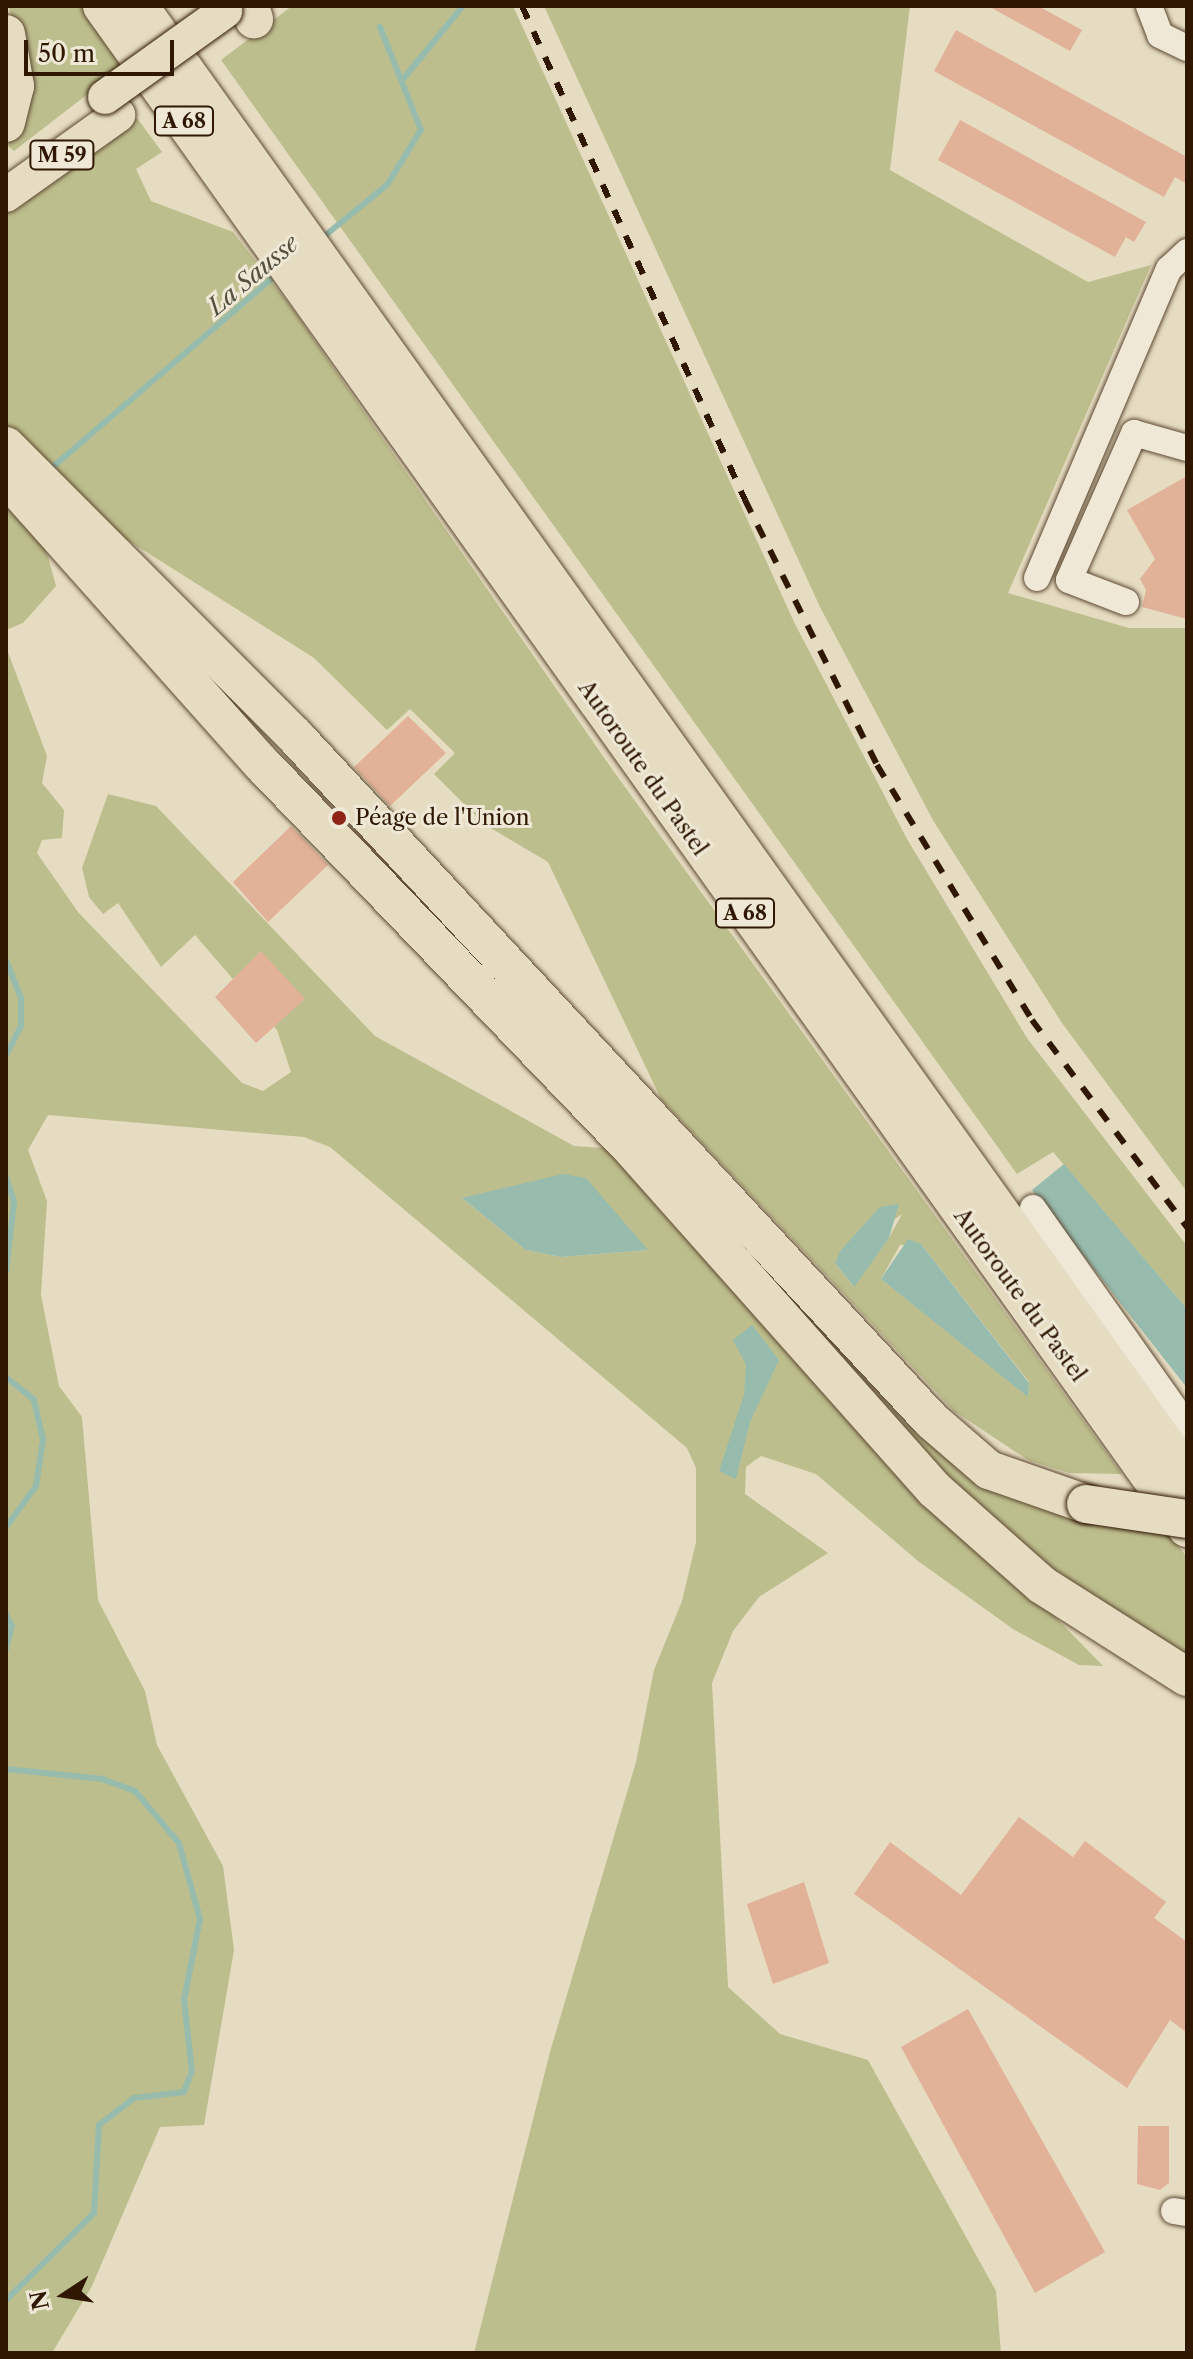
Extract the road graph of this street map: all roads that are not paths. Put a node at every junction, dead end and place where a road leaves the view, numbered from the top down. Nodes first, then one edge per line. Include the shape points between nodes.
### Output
1 (102, 6) edge
2 (139, 6) edge
3 (1149, 6) edge
4 (245, 13) edge
5 (6, 34) edge
6 (1187, 48) edge
7 (111, 106) junction
8 (6, 123) edge
9 (6, 165) edge
10 (6, 195) edge
11 (279, 229) junction
12 (1187, 252) edge
13 (319, 285) junction
14 (1104, 423) junction
15 (1134, 433) junction
16 (6, 446) edge
17 (1187, 448) edge
18 (6, 477) edge
19 (70, 526) junction
20 (1037, 578) dead end
21 (1126, 602) dead end
22 (1033, 1208) dead end
23 (1169, 1425) edge
24 (1187, 1435) edge
25 (1187, 1474) edge
26 (1187, 1519) edge
27 (1187, 1528) edge
28 (1187, 1677) edge

1 - 11 highway, Autoroute du Pastel / A 68
2 - 11 highway, Autoroute du Pastel / A 68
3 - 6 lane via 1160,35
4 - 7 main road, M 59
5 - 8 highway via 15,86
7 - 9 main road, M 59
7 - 10 main road, M 59
11 - 13 highway, Autoroute du Pastel / A 68
12 - 14 lane via 1169,269
13 - 23 highway, Autoroute du Pastel / A 68
13 - 27 highway, Autoroute du Pastel / A 68
14 - 15 lane
14 - 20 lane
15 - 17 lane
15 - 21 lane via 1069,580
16 - 19 highway
18 - 19 highway
19 - 26 highway, bridge via 458,907 931,1420 989,1470 1086,1504
19 - 28 highway via 262,764 632,1149 935,1490 1042,1585
22 - 23 lane
23 - 24 lane
23 - 25 highway, Autoroute du Pastel / A 68

